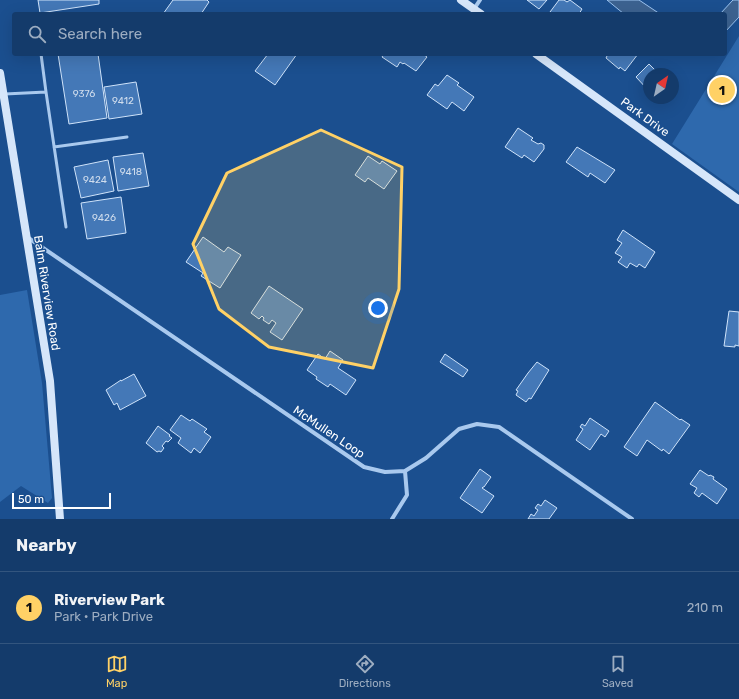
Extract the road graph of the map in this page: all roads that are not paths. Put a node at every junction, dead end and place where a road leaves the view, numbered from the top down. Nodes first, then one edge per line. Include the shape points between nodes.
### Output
1 (461, 0) edge
2 (480, 0) edge
3 (474, 9) junction
4 (478, 12) edge
5 (41, 56) edge
6 (539, 56) edge
7 (0, 72) edge
8 (46, 92) junction
9 (3, 94) junction
10 (3, 110) edge
11 (127, 137) dead end
12 (54, 147) junction
13 (739, 200) edge
14 (66, 227) dead end
15 (26, 235) junction
16 (405, 471) junction
17 (60, 519) edge
18 (392, 519) edge
19 (632, 519) edge

1 - 3 main road
2 - 3 street
3 - 4 main road
5 - 8 lane
6 - 13 main road, Park Drive
7 - 9 main road, Balm Riverview Road
8 - 9 lane
8 - 12 lane
9 - 10 main road, Balm Riverview Road
10 - 15 main road, Balm Riverview Road
11 - 12 lane
12 - 14 lane
15 - 16 street, McMullen Loop via 364,468 385,472
15 - 17 main road, Balm Riverview Road via 50,382
16 - 18 street via 407,495
16 - 19 street, McMullen Loop via 426,458 459,429 477,424 499,427

